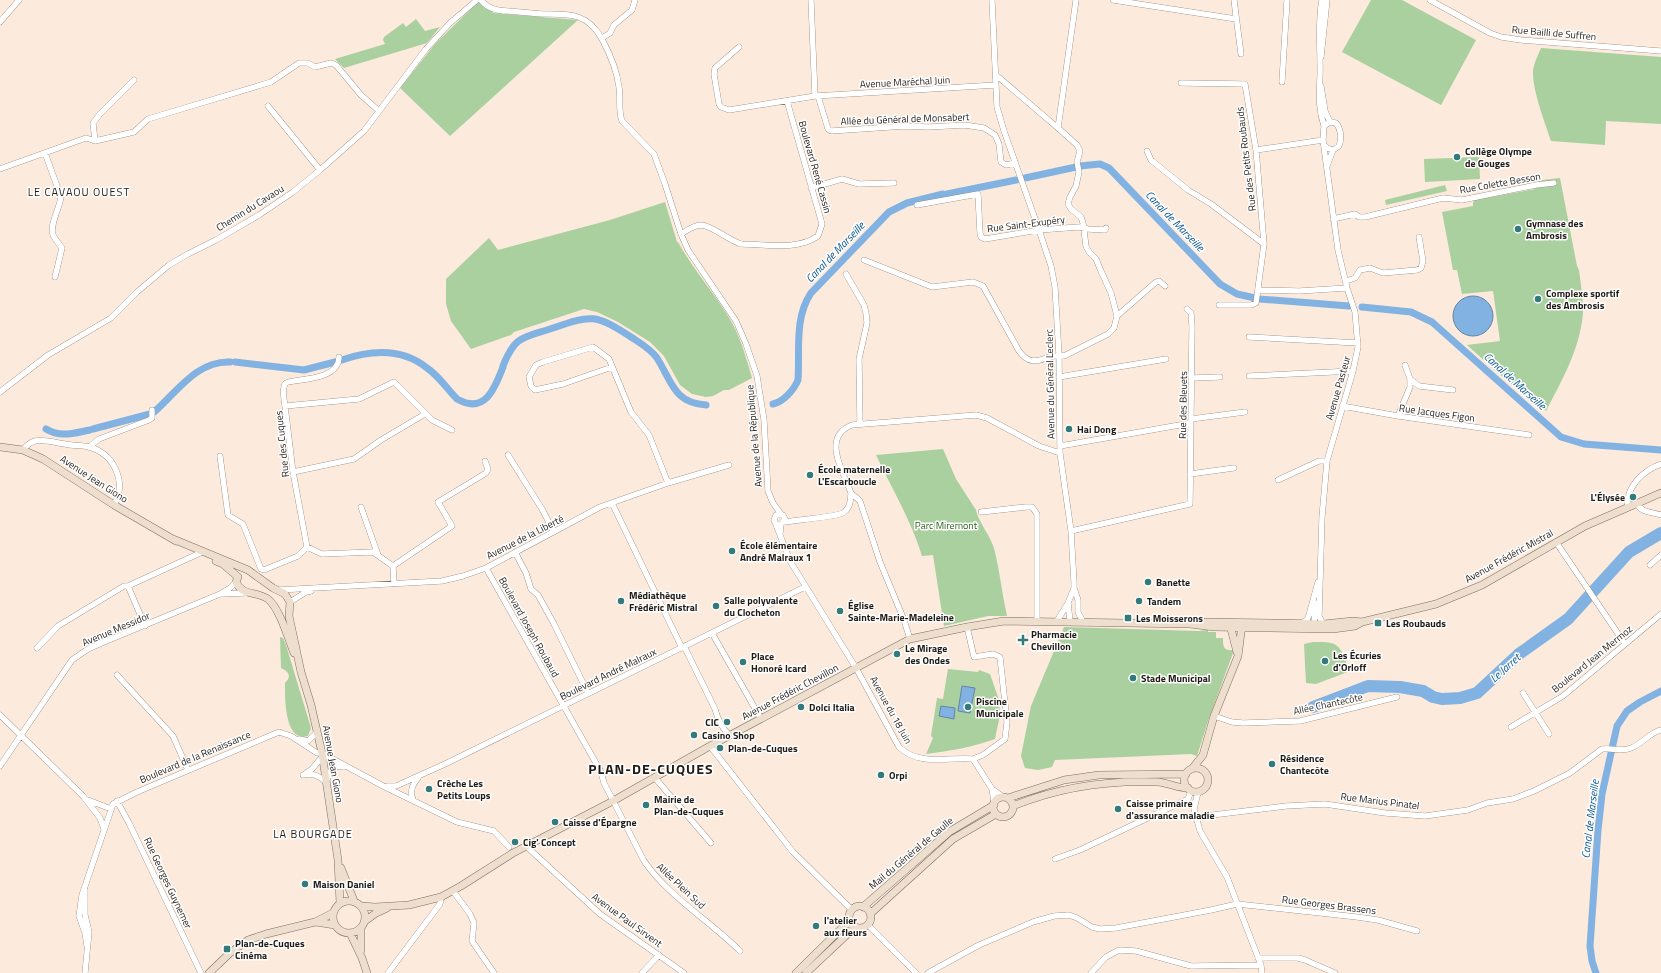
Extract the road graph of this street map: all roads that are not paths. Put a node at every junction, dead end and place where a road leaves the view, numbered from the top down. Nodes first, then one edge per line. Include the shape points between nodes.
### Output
1 (19, 0) edge
2 (476, 0) edge
3 (481, 0) edge
4 (635, 0) edge
5 (811, 0) edge
6 (992, 0) edge
7 (1076, 0) edge
8 (1113, 0) edge
9 (1234, 0) edge
10 (1287, 0) edge
11 (1322, 0) edge
12 (1327, 0) edge
13 (1430, 0) edge
14 (1236, 19) junction
15 (0, 22) edge
16 (602, 38) junction
17 (739, 47) dead end
18 (1661, 51) edge
19 (1241, 54) dead end
20 (1320, 61) junction
21 (996, 75) junction
22 (1320, 76) junction
23 (134, 80) dead end
24 (1282, 82) dead end
25 (1181, 83) dead end
26 (996, 86) junction
27 (816, 96) junction
28 (787, 101) junction
29 (268, 106) dead end
30 (380, 110) junction
31 (1330, 122) junction
32 (1324, 126) junction
33 (1058, 128) junction
34 (94, 141) junction
35 (1323, 142) junction
36 (1256, 150) junction
37 (1333, 150) junction
38 (1148, 151) dead end
39 (45, 153) junction
40 (1015, 163) junction
41 (1327, 166) junction
42 (0, 169) edge
43 (320, 170) junction
44 (894, 183) dead end
45 (1554, 183) dead end
46 (811, 188) junction
47 (917, 205) dead end
48 (1333, 219) junction
49 (1084, 227) junction
50 (1106, 228) dead end
51 (1039, 230) junction
52 (681, 234) junction
53 (1419, 237) dead end
54 (1264, 244) junction
55 (864, 260) dead end
56 (846, 274) dead end
57 (56, 277) dead end
58 (1346, 281) junction
59 (1165, 286) dead end
60 (1347, 288) junction
61 (1258, 293) junction
62 (1219, 305) dead end
63 (1187, 309) dead end
64 (1117, 316) junction
65 (1249, 337) dead end
66 (1358, 343) junction
67 (1059, 355) junction
68 (1166, 359) dead end
69 (339, 360) dead end
70 (1405, 365) dead end
71 (612, 367) junction
72 (1353, 371) junction
73 (1249, 376) dead end
74 (1059, 377) junction
75 (1220, 377) dead end
76 (1192, 378) junction
77 (1410, 379) junction
78 (1453, 390) dead end
79 (0, 392) edge
80 (285, 406) junction
81 (1342, 406) junction
82 (1245, 412) dead end
83 (152, 413) dead end
84 (425, 414) junction
85 (1398, 416) junction
86 (1191, 421) junction
87 (860, 423) junction
88 (452, 430) dead end
89 (1529, 435) dead end
90 (0, 447) edge
91 (90, 447) junction
92 (23, 450) junction
93 (1060, 450) junction
94 (508, 455) dead end
95 (220, 456) dead end
96 (485, 460) dead end
97 (1328, 461) junction
98 (1661, 464) edge
99 (729, 465) dead end
100 (1234, 468) dead end
101 (293, 472) junction
102 (1190, 474) junction
103 (1278, 480) dead end
104 (668, 483) junction
105 (851, 493) junction
106 (1661, 493) edge
107 (612, 503) junction
108 (773, 503) junction
109 (1637, 503) junction
110 (114, 505) junction
111 (361, 507) dead end
112 (1628, 507) junction
113 (981, 512) dead end
114 (1661, 515) edge
115 (782, 519) junction
116 (775, 520) junction
117 (1071, 531) junction
118 (554, 532) junction
119 (780, 536) junction
120 (173, 539) junction
121 (1556, 542) junction
122 (307, 547) junction
123 (515, 552) junction
124 (200, 553) junction
125 (1661, 555) edge
126 (378, 556) junction
127 (1650, 565) dead end
128 (393, 566) junction
129 (486, 568) junction
130 (1320, 568) junction
131 (248, 570) junction
132 (237, 579) junction
133 (394, 584) junction
134 (128, 586) junction
135 (805, 587) junction
136 (1074, 588) junction
137 (319, 589) junction
138 (1316, 589) junction
139 (278, 590) junction
140 (246, 593) junction
141 (220, 594) junction
142 (1068, 603) junction
143 (290, 604) junction
144 (275, 608) junction
145 (1078, 612) junction
146 (1661, 614) edge
147 (1037, 621) junction
148 (1057, 621) junction
149 (1072, 622) junction
150 (1083, 622) junction
151 (1301, 623) junction
152 (1230, 625) junction
153 (1242, 625) junction
154 (145, 626) junction
155 (1314, 626) junction
156 (1324, 626) junction
157 (967, 627) junction
158 (712, 633) junction
159 (910, 639) junction
160 (1625, 644) junction
161 (683, 647) junction
162 (37, 648) dead end
163 (1238, 656) junction
164 (856, 668) junction
165 (301, 672) junction
166 (117, 675) dead end
167 (588, 693) junction
168 (1523, 693) dead end
169 (1397, 697) dead end
170 (564, 706) junction
171 (1535, 713) junction
172 (0, 715) edge
173 (1214, 716) junction
174 (761, 719) junction
175 (1511, 727) dead end
176 (1661, 730) edge
177 (317, 732) junction
178 (1548, 734) dead end
179 (730, 735) junction
180 (22, 736) junction
181 (291, 736) junction
182 (710, 746) junction
183 (322, 755) junction
184 (1203, 755) junction
185 (973, 759) junction
186 (0, 766) edge
187 (350, 768) junction
188 (188, 770) junction
189 (1189, 771) junction
190 (1205, 772) junction
191 (419, 776) junction
192 (655, 778) junction
193 (326, 782) junction
194 (383, 786) junction
195 (992, 789) junction
196 (1192, 790) junction
197 (83, 796) junction
198 (1006, 798) junction
199 (413, 800) junction
200 (117, 801) junction
201 (613, 801) junction
202 (994, 804) junction
203 (1013, 806) junction
204 (111, 809) junction
205 (996, 814) junction
206 (1196, 817) junction
207 (104, 830) junction
208 (711, 843) dead end
209 (526, 846) junction
210 (509, 847) dead end
211 (1055, 859) dead end
212 (338, 860) junction
213 (453, 891) junction
214 (441, 897) junction
215 (354, 901) junction
216 (340, 903) junction
217 (1237, 904) junction
218 (362, 906) junction
219 (391, 907) junction
220 (863, 907) junction
221 (852, 910) junction
222 (333, 913) junction
223 (870, 914) junction
224 (850, 920) junction
225 (366, 921) junction
226 (315, 922) junction
227 (335, 925) junction
228 (868, 925) junction
229 (855, 927) junction
230 (361, 929) junction
231 (1417, 930) dead end
232 (350, 933) junction
233 (740, 951) dead end
234 (659, 955) junction
235 (362, 958) junction
236 (1258, 958) junction
237 (1261, 965) junction
238 (85, 973) edge
239 (201, 973) edge
240 (209, 973) edge
241 (367, 973) edge
242 (382, 973) edge
243 (388, 973) edge
244 (494, 973) edge
245 (642, 973) edge
246 (684, 973) edge
247 (796, 973) edge
248 (806, 973) edge
249 (916, 973) edge
250 (928, 973) edge
251 (1091, 973) edge
252 (1262, 973) edge
253 (1335, 973) edge

1 - 15 street
2 - 30 street, Chemin du Cavaou via 426,49
3 - 16 street, Avenue de la République via 490,8 504,11 574,15 586,20
4 - 16 street via 632,10
5 - 27 street
6 - 21 street
7 - 33 street
8 - 14 street
9 - 14 street
10 - 24 street
11 - 20 street
12 - 20 street
13 - 18 street, Rue Bailli de Suffren via 1501,37
14 - 19 street
16 - 52 street, Avenue de la République via 616,71 622,121 654,154
17 - 28 street, Avenue Maréchal Juin via 715,68 721,107 729,110
20 - 22 street
21 - 26 street
21 - 33 street
22 - 31 street via 1325,111
22 - 32 street via 1319,113
23 - 34 street via 93,123
25 - 36 street, Rue des Petits Roubauds via 1245,84
26 - 27 street, Avenue Maréchal Juin
26 - 40 street via 997,107
27 - 28 street, Avenue Maréchal Juin
27 - 40 street, Allée du Général de Monsabert via 831,131 965,125 990,131 998,139 1001,162 1006,165
28 - 46 street, Boulevard René Cassin
29 - 43 street
30 - 34 street via 361,95 336,65 331,63 316,67 308,63 299,63 271,82 148,118 134,132
30 - 43 street, Chemin du Cavaou via 356,139
31 - 32 street
31 - 37 street via 1338,125 1341,135 1340,146
32 - 35 street
33 - 49 street via 1080,151 1076,186 1068,204 1081,217
34 - 39 street via 86,138
35 - 36 street
35 - 37 street via 1327,148
35 - 41 street, Avenue Pasteur
36 - 54 street, Rue des Petits Roubauds
37 - 41 street, Avenue Pasteur
38 - 54 street via 1151,160 1188,190
39 - 42 street
39 - 57 street via 61,197 52,229 52,234 62,248
40 - 51 street, Avenue du Général Leclerc
41 - 48 street, Avenue Pasteur
43 - 79 street, Chemin du Cavaou via 259,215 169,265 111,318 48,355
44 - 46 street via 859,184 842,179
45 - 48 street, Rue Colette Besson via 1462,200 1443,198 1366,217 1355,214
46 - 52 street, Boulevard René Cassin via 822,224 818,236 803,244 741,244 700,225
47 - 51 street, Rue Saint-Exupéry via 978,194 981,237 985,239
48 - 58 street, Avenue Pasteur
49 - 50 street, Rue Saint-Exupéry via 1105,230
49 - 51 street, Rue Saint-Exupéry
49 - 64 street via 1086,246 1096,259 1111,293
51 - 67 street, Avenue du Général Leclerc via 1055,287
52 - 108 street, Avenue de la République via 688,250 736,321 755,370 764,420 768,492
53 - 58 street via 1421,268 1383,273 1370,268 1360,270 1355,278
54 - 61 street, Rue des Petits Roubauds
55 - 67 street via 932,287 978,283 983,286 1022,356 1033,362
56 - 87 street via 864,305 867,322 859,359
58 - 60 street, Avenue Pasteur
59 - 64 street via 1159,281 1156,282
60 - 61 street
60 - 66 street, Avenue Pasteur via 1355,312
61 - 62 street, Rue des Petits Roubauds via 1256,303 1251,305
63 - 76 street, Rue des Bleuets via 1191,313
64 - 67 street via 1114,328 1108,334 1064,356
65 - 66 street
66 - 72 street, Avenue Pasteur
67 - 74 street, Avenue du Général Leclerc
68 - 74 street
69 - 80 street via 336,367 325,374 304,381 285,383
70 - 77 street
71 - 71 street via 609,359 593,347 588,347 536,366 529,377 535,390 563,384
71 - 104 street via 631,412 649,435
72 - 73 street
72 - 81 street, Avenue Pasteur
74 - 93 street, Avenue du Général Leclerc
75 - 76 street
76 - 86 street, Rue des Bleuets
77 - 78 street via 1419,386
77 - 85 street via 1410,387
80 - 84 street, Rue des Cuques via 359,399 394,382
80 - 101 street, Rue des Cuques
81 - 85 street, Rue Jacques Figon
81 - 97 street, Avenue Pasteur
82 - 86 street
83 - 91 street via 150,420 99,439
84 - 88 street, Rue des Cuques
84 - 101 street via 354,459
85 - 89 street, Rue Jacques Figon
86 - 93 street
86 - 102 street, Rue des Bleuets
87 - 93 street via 976,415 987,418 1039,446
87 - 105 street via 844,428 839,432 835,442
90 - 92 street, Avenue Jean Giono
91 - 92 street via 34,441
91 - 110 street via 108,457 118,472 120,493
92 - 110 street, Avenue Jean Giono via 44,459
93 - 117 street, Avenue du Général Leclerc
94 - 118 street
95 - 122 street via 228,515 243,524 261,569 298,556
96 - 128 street via 488,469 486,473 438,502 452,526
97 - 103 street via 1319,461
97 - 130 street, Avenue Pasteur
98 - 112 street via 1645,472 1638,479 1629,493
99 - 104 street, Avenue de la Liberté
100 - 102 street
101 - 122 street, Rue des Cuques
102 - 117 street, Rue des Bleuets via 1190,504
104 - 107 street, Avenue de la Liberté
105 - 115 street via 849,505 842,514 796,520
105 - 159 street via 860,501
106 - 109 street, Avenue Frédéric Mistral
107 - 118 street, Avenue de la Liberté
107 - 161 street
108 - 115 street, Avenue de la République
108 - 116 street, Avenue de la République
109 - 112 street, Avenue Frédéric Mistral
109 - 114 street via 1641,510
110 - 120 street, Avenue Jean Giono
111 - 126 street
112 - 121 street, Avenue Frédéric Mistral
113 - 147 street via 1026,507 1032,508 1038,514
115 - 116 street via 778,524
115 - 116 street via 776,515
115 - 119 street
116 - 119 street, Avenue de la République
117 - 136 street, Avenue du Général Leclerc
118 - 123 street, Avenue de la Liberté
119 - 135 street, Avenue de la République via 790,561
120 - 124 street, Avenue Jean Giono
120 - 131 street, Avenue Jean Giono
121 - 156 street, Avenue Frédéric Mistral via 1482,585 1436,604 1362,622
121 - 160 street
122 - 126 street via 322,554 373,552
123 - 129 street, Avenue de la Liberté
123 - 167 street via 531,589 538,595 554,624
124 - 132 street, Avenue Jean Giono via 223,564
124 - 134 street
125 - 127 street
126 - 128 street
128 - 133 street
129 - 133 street, Avenue de la Liberté via 442,581
129 - 170 street, Boulevard Joseph Roubaud
130 - 138 street, Avenue Pasteur
130 - 156 street, Avenue Pasteur via 1319,616
131 - 132 street
131 - 139 street, Avenue Jean Giono
132 - 140 street, Avenue Jean Giono via 241,590
132 - 141 street, Avenue Messidor via 230,588
133 - 137 street, Avenue de la Liberté
134 - 154 street
134 - 162 street via 58,626
135 - 158 street, Boulevard André Malraux
135 - 164 street, Avenue du 18 Juin
136 - 142 street, Avenue du Général Leclerc
136 - 145 street, Avenue du Général Leclerc
137 - 139 street, Avenue de la Liberté
137 - 143 street, Avenue de la Liberté via 306,592
138 - 151 street, Avenue Pasteur via 1307,620
138 - 155 street, Avenue Pasteur
139 - 143 street, Avenue Jean Giono via 285,594
140 - 141 street, Avenue Messidor
140 - 144 street, Avenue Jean Giono via 259,595
141 - 154 street, Avenue Messidor
142 - 148 street, Avenue du Général Leclerc
142 - 149 street, Avenue du Général Leclerc
143 - 144 street via 282,609
143 - 165 street, Avenue Jean Giono via 289,616
144 - 165 street, Avenue Jean Giono
145 - 149 street
145 - 150 street, Avenue du Général Leclerc
146 - 160 street, Boulevard Jean Mermoz
147 - 148 street, Avenue Frédéric Chevillon
147 - 157 street, Avenue Frédéric Chevillon via 1004,621
148 - 149 street, Avenue Frédéric Chevillon
149 - 150 street, Avenue Frédéric Chevillon
150 - 152 street, Avenue Frédéric Mistral via 1203,622
151 - 153 street, Avenue Frédéric Mistral
151 - 155 street, Avenue Frédéric Mistral
152 - 153 street, Avenue Frédéric Mistral
152 - 163 street
153 - 155 street, Avenue Frédéric Mistral
153 - 163 street
154 - 180 street, Avenue Messidor via 88,649 72,660
155 - 156 street, Avenue Frédéric Mistral
157 - 159 street, Avenue Frédéric Chevillon
157 - 185 street via 974,658 993,654 1000,657 1007,722 1005,739
158 - 161 street, Boulevard André Malraux
158 - 174 street
159 - 164 street, Avenue Frédéric Chevillon
160 - 171 street, Boulevard Jean Mermoz via 1563,696
161 - 167 street, Boulevard André Malraux
161 - 179 street via 716,715
163 - 173 street
164 - 174 street, Avenue Frédéric Chevillon
164 - 185 street, Avenue du 18 Juin via 904,752 919,759
165 - 177 street, Avenue Jean Giono
166 - 188 street via 173,736
167 - 170 street, Boulevard André Malraux
168 - 171 street
169 - 173 street, Allée Chantecôte via 1300,721 1243,724
170 - 191 street, Boulevard André Malraux
170 - 201 street, Boulevard Joseph Roubaud via 601,772
171 - 175 street, Boulevard Jean Mermoz
171 - 178 street
172 - 180 street
173 - 184 street
174 - 179 street, Avenue Frédéric Chevillon
176 - 206 street, Rue Marius Pinatel via 1631,748 1618,751 1606,749 1598,752 1570,773 1534,791 1468,810 1425,816 1325,804
177 - 181 street, Boulevard de la Renaissance via 308,741
177 - 183 street, Avenue Jean Giono
179 - 182 street, Avenue Frédéric Chevillon
180 - 186 street, Avenue Messidor
180 - 197 street
181 - 183 street
181 - 188 street, Boulevard de la Renaissance via 275,733
182 - 192 street, Avenue Frédéric Chevillon
182 - 221 street via 793,852
183 - 187 street
183 - 193 street, Avenue Jean Giono
183 - 193 street via 312,769 302,776 311,773
184 - 189 street
184 - 190 street
185 - 195 street
187 - 193 street via 332,768
187 - 194 street
188 - 200 street, Boulevard de la Renaissance
189 - 190 street via 1199,769
189 - 196 street via 1184,781
189 - 198 street via 1099,775 1064,780
190 - 196 street via 1208,779 1206,786
191 - 194 street, Boulevard André Malraux via 396,786
191 - 199 street via 412,785
192 - 201 street, Avenue Frédéric Chevillon
192 - 208 street
193 - 212 street, Avenue Jean Giono
194 - 199 street
195 - 198 street
195 - 202 street
196 - 203 street via 1157,782 1099,783 1042,795
196 - 206 street
196 - 211 street via 1188,799 1080,850
197 - 204 street via 93,803
197 - 207 street via 100,818
198 - 202 street via 998,798
198 - 203 street
199 - 210 street via 457,822 494,831
200 - 204 street, Boulevard de la Renaissance
200 - 239 street, Rue Georges Guynemer
201 - 209 street, Avenue Frédéric Chevillon
201 - 233 street, Allée Plein Sud via 651,870
202 - 205 street
202 - 220 street, Mail du Général de Gaulle via 949,832
203 - 205 street via 1009,815
204 - 207 street, Boulevard de la Renaissance
205 - 223 street, Mail du Général de Gaulle via 953,839
206 - 217 street via 1200,830 1227,877
207 - 238 street, Boulevard de la Renaissance via 86,882 79,916 87,946
209 - 213 street, Avenue Frédéric Chevillon
209 - 234 street, Avenue Paul Sirvent via 600,914
212 - 215 street, Avenue Jean Giono
212 - 216 street, Avenue Jean Giono
213 - 214 street, Avenue Frédéric Chevillon
213 - 244 street via 474,923 472,941
214 - 219 street, Avenue Frédéric Chevillon
214 - 243 street via 440,904
215 - 216 street
215 - 218 street
216 - 222 street
217 - 231 street, Rue Georges Brassens via 1378,920
217 - 236 street
217 - 250 street, Rue Georges Brassens via 1116,928 1100,929 1069,915 1054,916 979,945
218 - 219 street
218 - 225 street via 366,913
219 - 225 street via 376,913
220 - 221 street
220 - 223 street
221 - 224 street
222 - 226 street
222 - 227 street
223 - 228 street via 871,921
224 - 229 street
224 - 247 street
225 - 230 street
226 - 227 street
226 - 240 street via 248,940
227 - 232 street
228 - 229 street
228 - 249 street
229 - 248 street
230 - 232 street
230 - 235 street
232 - 235 street
234 - 245 street
234 - 246 street, Avenue Paul Sirvent
235 - 241 street
236 - 237 street
236 - 253 street via 1298,958
237 - 251 street via 1191,966 1136,951 1119,950 1106,957
237 - 252 street
242 - 243 street

